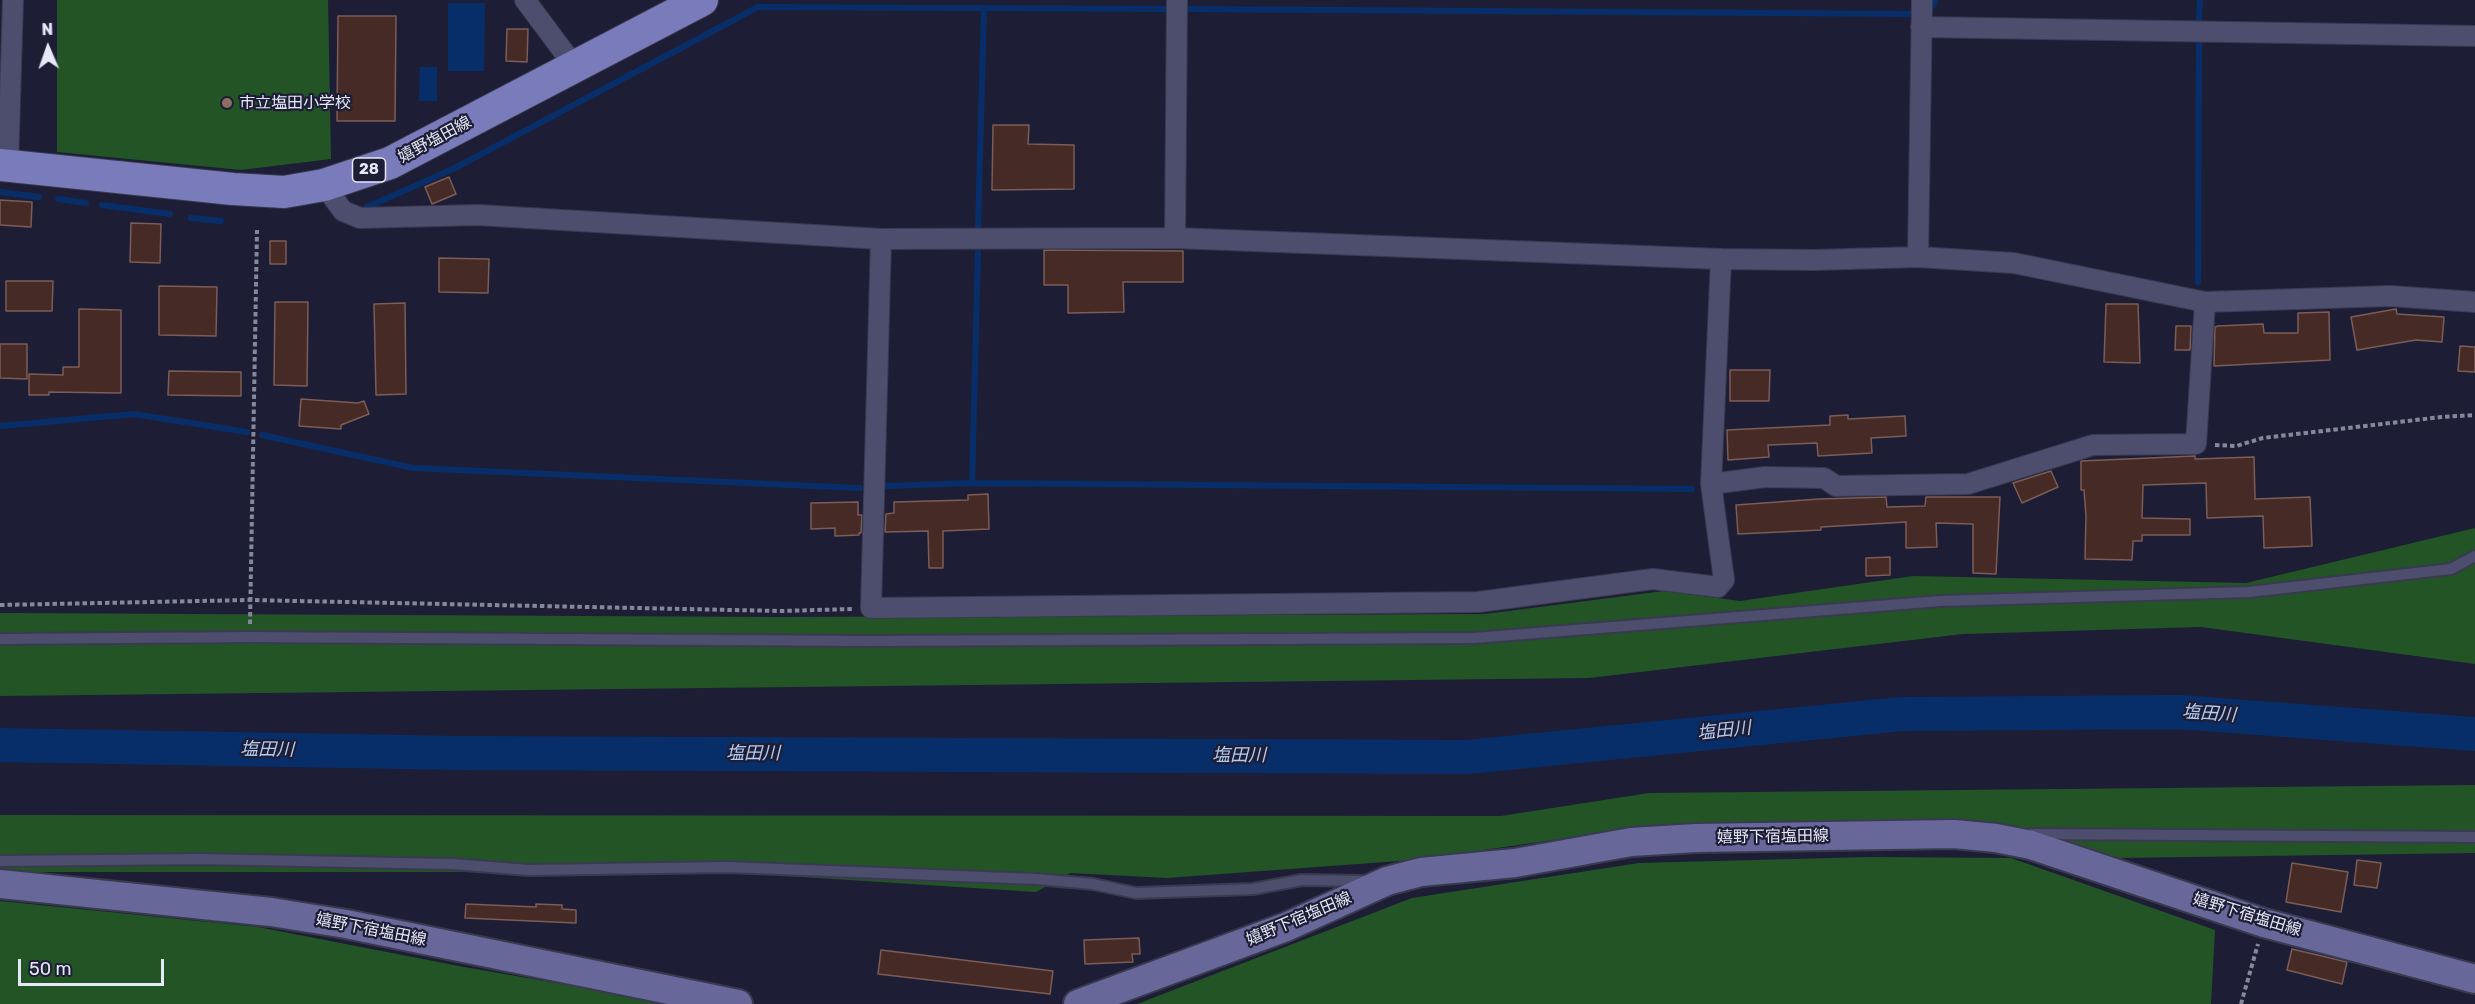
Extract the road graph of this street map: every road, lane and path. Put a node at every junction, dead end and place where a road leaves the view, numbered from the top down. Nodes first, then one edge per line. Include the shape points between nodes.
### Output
1 (13, 0) edge
2 (525, 0) edge
3 (702, 0) edge
4 (1177, 0) edge
5 (1921, 12) edge
6 (2475, 36) edge
7 (575, 67) junction
8 (4, 166) edge
9 (324, 185) junction
10 (257, 230) dead end
11 (881, 238) junction
12 (1175, 238) junction
13 (1918, 257) junction
14 (1721, 259) junction
15 (2205, 302) junction
16 (2475, 302) edge
17 (2475, 415) edge
18 (2196, 444) junction
19 (1711, 484) junction
20 (2475, 556) edge
21 (250, 600) junction
22 (0, 605) edge
23 (871, 608) junction
24 (250, 637) junction
25 (0, 639) edge
26 (2475, 837) edge
27 (1996, 838) junction
28 (0, 861) edge
29 (1387, 881) junction
30 (0, 884) edge
31 (2264, 923) junction
32 (2475, 979) edge
33 (738, 1004) edge
34 (1078, 1004) edge
35 (2241, 1004) edge

1 - 8 street
2 - 7 street
3 - 7 main road, 嬉野塩田線 / 28
4 - 12 street
5 - 6 street
5 - 13 street
7 - 9 main road, 嬉野塩田線 / 28 via 390,163
8 - 9 main road, 嬉野塩田線 / 28 via 233,189 284,192
9 - 11 street via 343,211 360,218 478,215
10 - 21 path
11 - 12 street
11 - 23 street
12 - 14 street
13 - 14 street
13 - 15 street via 2014,263
14 - 19 street
15 - 16 street via 2390,296
15 - 18 street
17 - 18 path via 2262,438 2236,446
18 - 19 street via 2092,445 1968,484 1836,486 1824,478 1765,477
19 - 23 street via 1724,580 1718,587 1653,579 1478,602
20 - 24 lane via 2451,568 2249,592 1940,601 1474,638 854,641
21 - 22 path
21 - 23 path via 769,610
21 - 24 path
24 - 25 lane
26 - 27 lane via 2033,834
27 - 29 main road, 嬉野下宿塩田線 via 1954,834 1631,842 1515,863 1421,872
27 - 31 main road, 嬉野下宿塩田線 via 2031,845
28 - 29 lane via 211,859 452,864 529,870 727,867 1036,879 1136,893 1253,889 1302,880
29 - 34 main road, 嬉野下宿塩田線 via 1286,927
30 - 33 main road, 嬉野下宿塩田線 via 272,912 346,924
31 - 32 main road, 嬉野下宿塩田線
31 - 35 path

